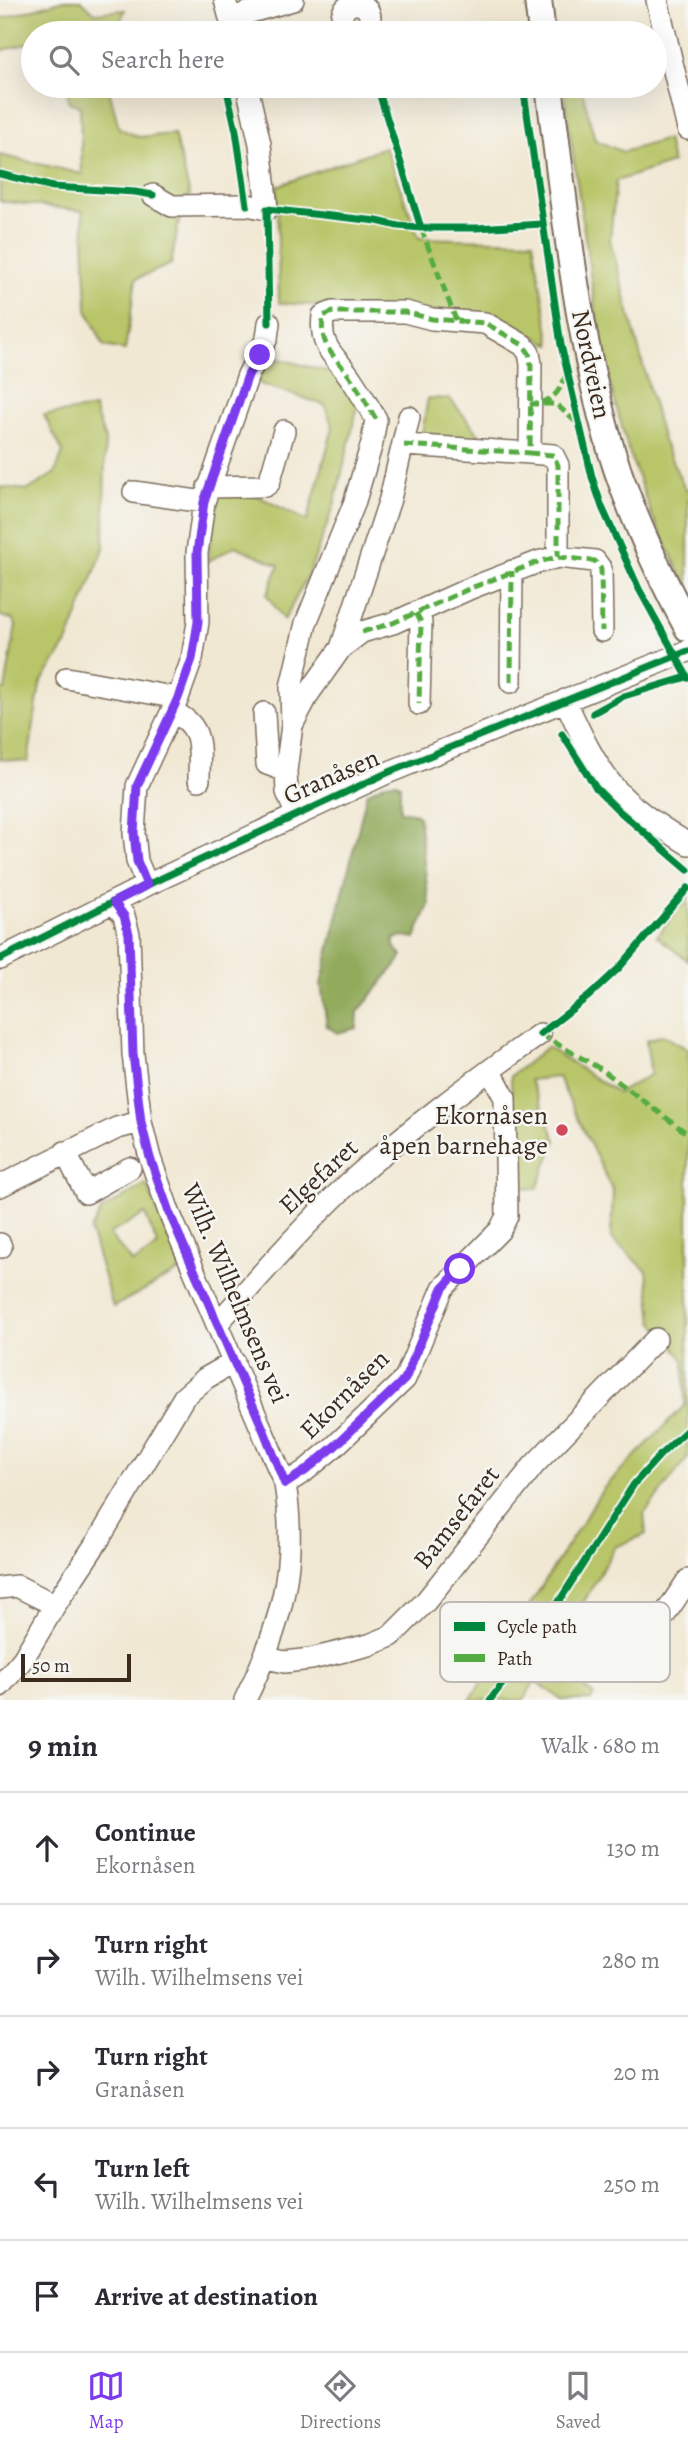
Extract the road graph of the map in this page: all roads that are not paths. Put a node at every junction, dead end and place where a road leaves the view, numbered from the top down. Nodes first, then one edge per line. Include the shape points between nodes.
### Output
1 (293, 0) edge
2 (538, 0) edge
3 (657, 0) edge
4 (267, 3) edge
5 (230, 17) edge
6 (541, 21) edge
7 (663, 21) edge
8 (667, 34) edge
9 (685, 96) edge
10 (250, 98) edge
11 (551, 98) edge
12 (688, 129) edge
13 (153, 195) dead end
14 (269, 323) dead end
15 (409, 417) dead end
16 (285, 431) dead end
17 (404, 445) junction
18 (530, 453) junction
19 (134, 492) dead end
20 (206, 495) junction
21 (558, 557) junction
22 (512, 571) junction
23 (416, 613) junction
24 (688, 628) edge
25 (602, 631) dead end
26 (341, 648) junction
27 (688, 651) edge
28 (67, 678) dead end
29 (511, 682) dead end
30 (565, 700) junction
31 (419, 704) dead end
32 (175, 705) junction
33 (264, 713) dead end
34 (292, 725) junction
35 (286, 771) junction
36 (199, 780) dead end
37 (296, 814) junction
38 (687, 841) edge
39 (147, 885) junction
40 (114, 902) junction
41 (0, 959) edge
42 (540, 1034) dead end
43 (490, 1070) junction
44 (141, 1122) junction
45 (65, 1152) junction
46 (130, 1168) dead end
47 (0, 1185) edge
48 (216, 1324) junction
49 (656, 1339) dead end
50 (234, 1362) junction
51 (285, 1484) junction
52 (688, 1580) edge
53 (0, 1588) edge
54 (55, 1605) junction
55 (670, 1607) edge
56 (266, 1658) junction
57 (0, 1686) edge
58 (245, 1700) edge

1 - 4 street
2 - 6 main road
3 - 7 street
4 - 5 street
8 - 9 street
9 - 12 street
10 - 13 street via 267,209 172,206
11 - 24 main road, Nordveien via 582,325 606,434 642,532
14 - 20 street via 268,338 248,375
15 - 17 street
16 - 20 street via 269,483
17 - 18 street
17 - 26 street
18 - 21 street via 553,455 558,465
18 - 34 street via 529,353 523,345 485,323 405,312 333,312 323,316 327,351 376,419 354,504 306,623 291,687
19 - 20 street
20 - 32 street via 197,553 198,622 192,659
21 - 22 street
21 - 25 street via 595,561 601,569
22 - 23 street
22 - 29 street
23 - 26 street via 362,632
23 - 31 street via 421,622
26 - 34 street
27 - 30 street, Granåsen
28 - 32 street
30 - 37 street, Granåsen
30 - 38 street via 615,788 655,822
32 - 36 street via 192,723 199,743
32 - 39 street via 137,786 134,833 137,861
33 - 35 street via 267,764
34 - 35 street
35 - 37 street via 287,792
37 - 39 street, Granåsen
39 - 40 street, Granåsen
40 - 41 street, Granåsen
40 - 44 street, Wilh. Wilhelmsens vei via 129,934 133,1054
42 - 43 street, Elgefaret
43 - 48 street, Elgefaret via 348,1185
43 - 51 street, Ekornåsen via 505,1098 507,1216 488,1243 443,1288 405,1379 335,1446
44 - 45 street
44 - 48 street, Wilh. Wilhelmsens vei via 169,1212
45 - 46 street via 86,1193
45 - 47 street
48 - 50 street, Wilh. Wilhelmsens vei
49 - 56 street, Bamsefaret via 534,1465 426,1601 391,1636 369,1646 310,1659 285,1662
50 - 51 street, Wilh. Wilhelmsens vei
50 - 54 street via 184,1396
51 - 56 street, Wilh. Wilhelmsens vei via 291,1547 287,1586
52 - 55 street
53 - 54 street via 17,1586
54 - 57 street via 23,1659
56 - 58 street, Wilh. Wilhelmsens vei

